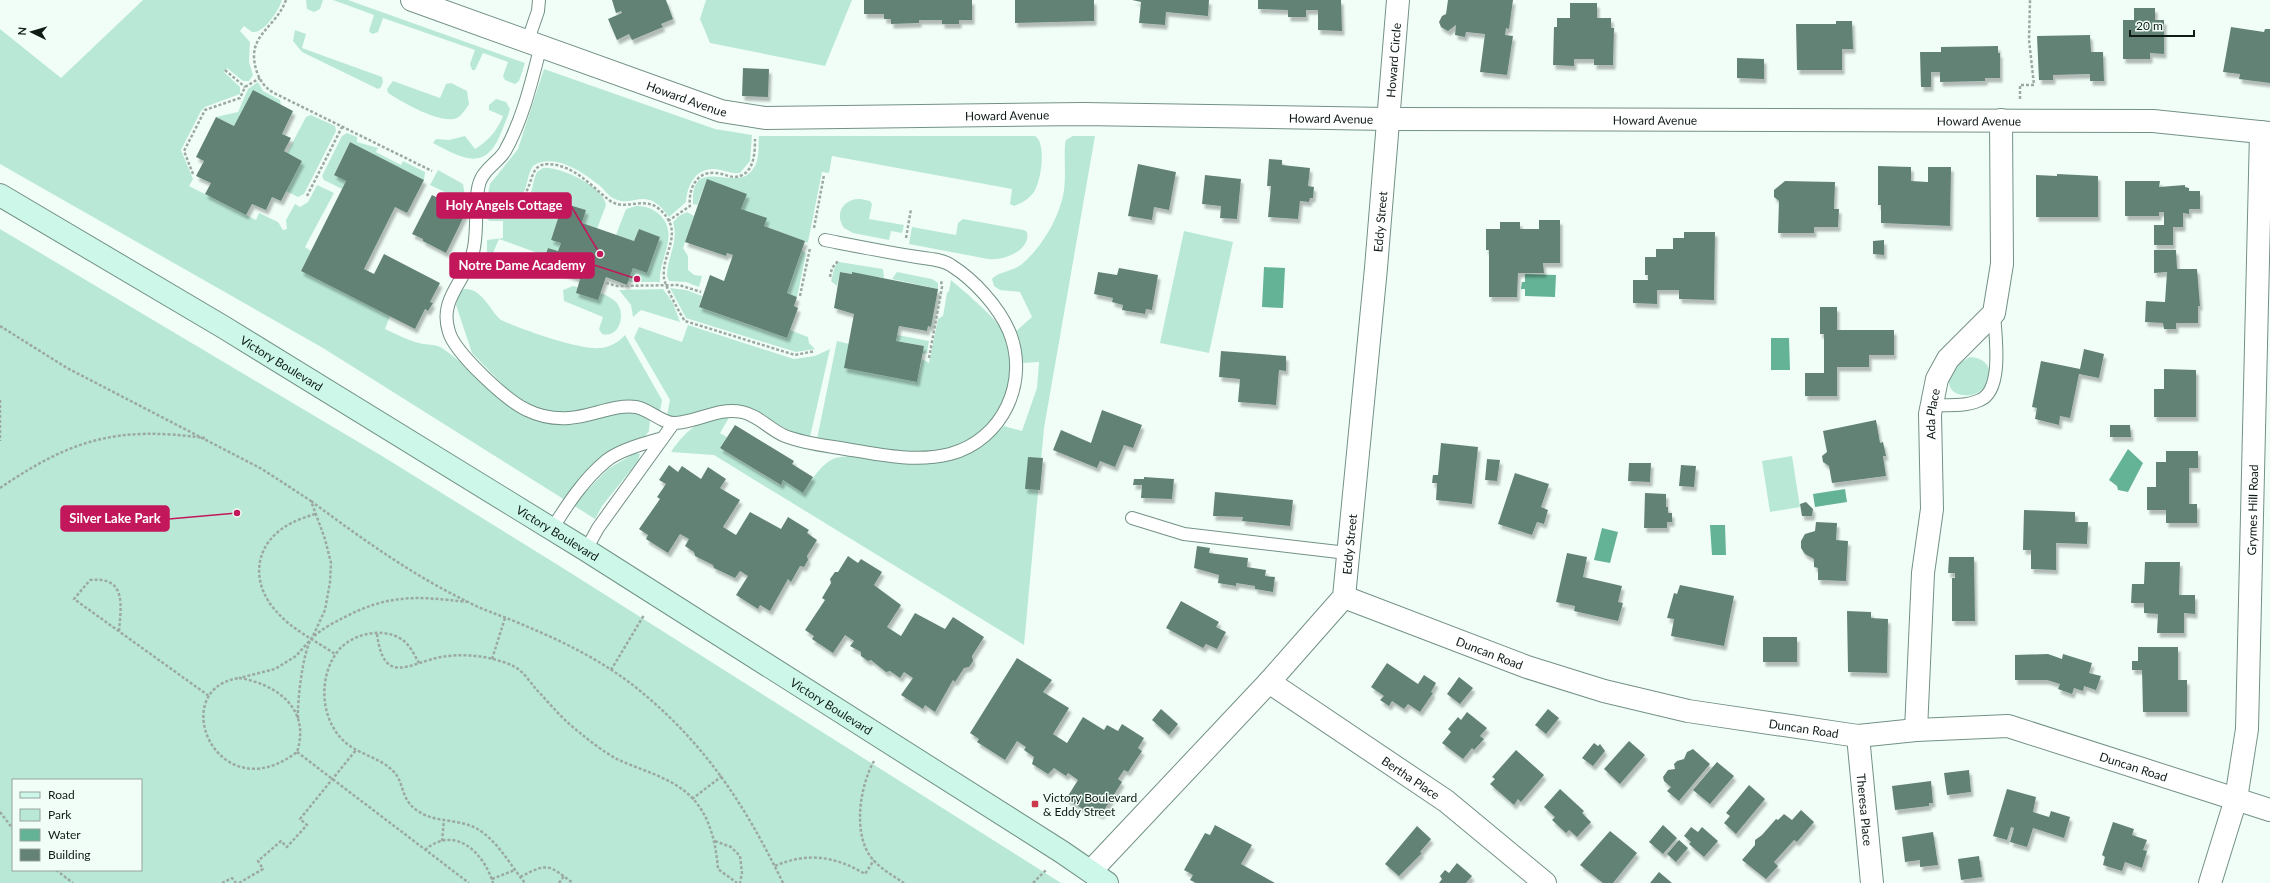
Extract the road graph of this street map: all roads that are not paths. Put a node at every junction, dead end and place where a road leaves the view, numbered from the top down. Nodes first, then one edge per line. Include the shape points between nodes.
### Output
1 (412, 0) edge
2 (539, 0) edge
3 (1398, 0) edge
4 (534, 43) junction
5 (1387, 120) junction
6 (2001, 120) junction
7 (2266, 133) edge
8 (0, 195) edge
9 (825, 240) dead end
10 (1994, 313) junction
11 (1932, 405) junction
12 (673, 424) junction
13 (663, 438) junction
14 (1132, 518) dead end
15 (552, 529) junction
16 (586, 550) junction
17 (1348, 553) junction
18 (1344, 597) junction
19 (1269, 682) junction
20 (1916, 730) junction
21 (1858, 736) junction
22 (2236, 799) junction
23 (2270, 810) edge
24 (1099, 877) edge
25 (1546, 883) edge
26 (1872, 883) edge
27 (2210, 883) edge

1 - 4 street, Howard Avenue
2 - 4 lane
3 - 5 street, Howard Circle
4 - 5 street, Howard Avenue via 721,112 766,118 1083,114
4 - 12 lane via 525,100 504,153 480,179 473,254 467,270 453,289 447,309 449,335 463,355 515,404 528,411 543,416 567,418 636,407
5 - 6 street, Howard Avenue
5 - 17 street, Eddy Street via 1376,268
6 - 7 street, Howard Avenue via 2154,121
6 - 10 street via 2002,264
7 - 22 street, Grymes Hill Road via 2247,729
8 - 15 main road, Victory Boulevard via 225,328
9 - 12 lane via 949,263 975,286 1005,323 1014,348 1015,383 1012,396 994,428 978,442 965,448 930,458 910,458 884,456 802,441 782,435 751,415 740,412 728,411
10 - 11 street, Ada Place via 1948,359 1937,379
10 - 11 lane via 1996,369 1988,394 1982,400 1970,403
11 - 20 street, Ada Place via 1932,509 1923,573
12 - 13 lane
13 - 15 lane via 606,460 569,502
13 - 16 lane via 598,528
14 - 17 lane via 1184,534
15 - 16 main road, Victory Boulevard
16 - 24 main road, Victory Boulevard
17 - 18 street, Eddy Street
18 - 19 street
18 - 21 street, Duncan Road via 1527,667 1604,691 1688,711
19 - 24 street
19 - 25 street, Bertha Place via 1446,801
20 - 21 street, Duncan Road
20 - 22 street, Duncan Road via 2008,726
21 - 26 street, Theresa Place
22 - 23 street, Duncan Road
22 - 27 street, Grymes Hill Road

